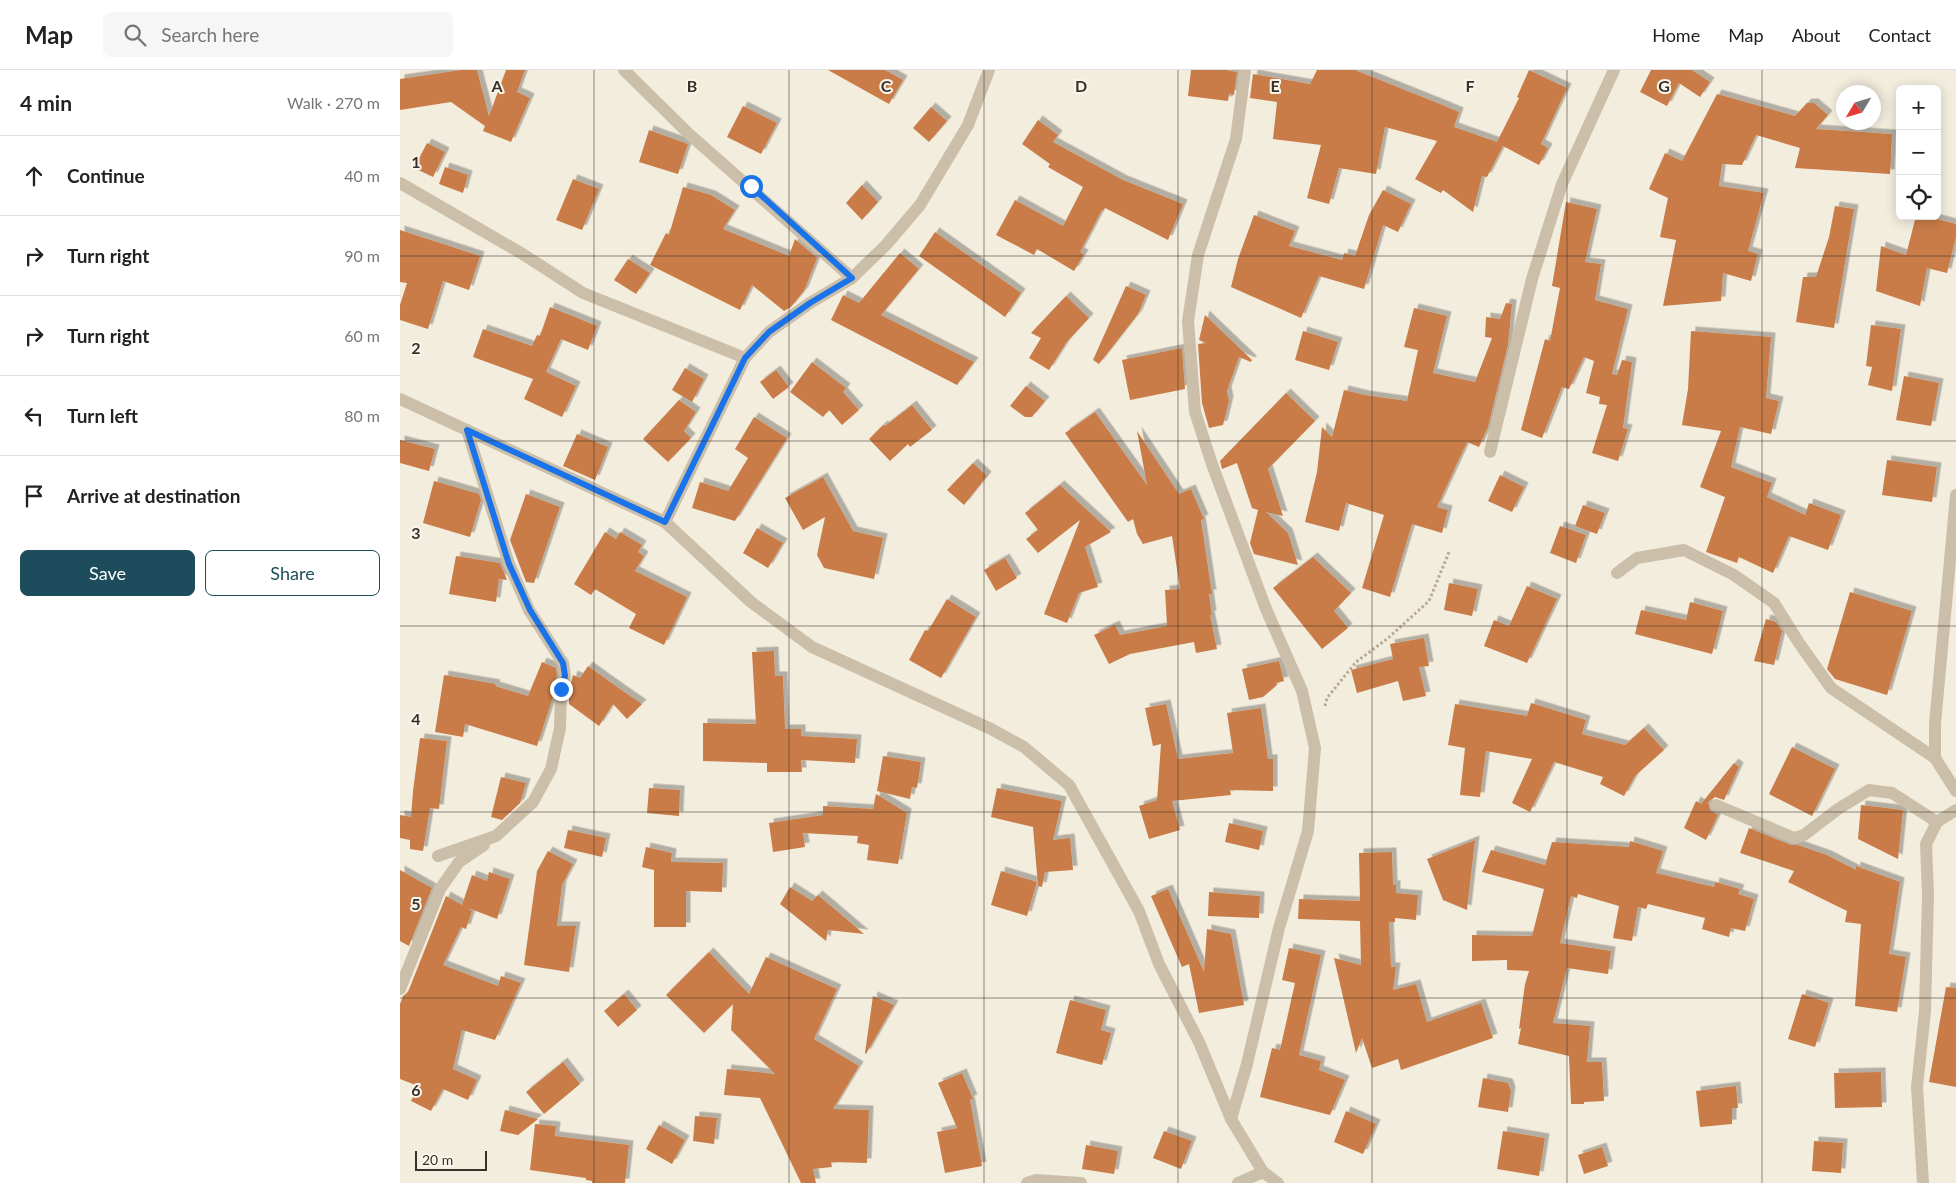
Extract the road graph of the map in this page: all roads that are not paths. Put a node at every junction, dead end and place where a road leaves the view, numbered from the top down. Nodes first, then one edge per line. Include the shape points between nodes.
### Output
1 (624, 70) edge
2 (989, 70) edge
3 (1245, 70) edge
4 (1614, 70) edge
5 (400, 183) edge
6 (852, 278) junction
7 (745, 358) junction
8 (400, 399) edge
9 (467, 430) junction
10 (1490, 452) dead end
11 (1956, 495) edge
12 (665, 522) junction
13 (1617, 573) dead end
14 (1936, 758) junction
15 (1956, 791) edge
16 (1716, 805) dead end
17 (1956, 810) edge
18 (1937, 822) junction
19 (496, 836) junction
20 (438, 856) dead end
21 (400, 989) edge
22 (1231, 1119) junction
23 (1263, 1172) junction
24 (1027, 1183) edge
25 (1081, 1183) edge
26 (1238, 1183) edge
27 (1278, 1183) edge
28 (1923, 1183) edge

1 - 6 street via 689,134
2 - 6 street via 968,125 920,205
3 - 22 street via 1236,139 1198,255 1188,321 1195,412 1266,609 1302,692 1315,748 1308,831 1278,928
4 - 10 street via 1562,184 1532,278
5 - 7 street via 583,293
6 - 7 street via 769,332
7 - 12 street
8 - 9 street
9 - 12 street
9 - 19 street via 509,564 530,610 563,663 565,676 561,689 560,728 551,768 533,802
11 - 14 street via 1935,724
12 - 22 street via 750,602 812,647 991,728 1024,748 1069,784 1139,911 1159,964 1199,1042
13 - 14 street via 1636,558 1684,550 1734,575 1774,603 1831,688
14 - 15 street
16 - 18 street via 1794,838 1804,835 1869,790 1892,793
17 - 18 street
18 - 28 street via 1926,844 1925,1011 1917,1087
19 - 20 street
19 - 21 street via 459,862 440,889
22 - 23 street
23 - 26 street
23 - 27 street
24 - 25 street via 1036,1180

